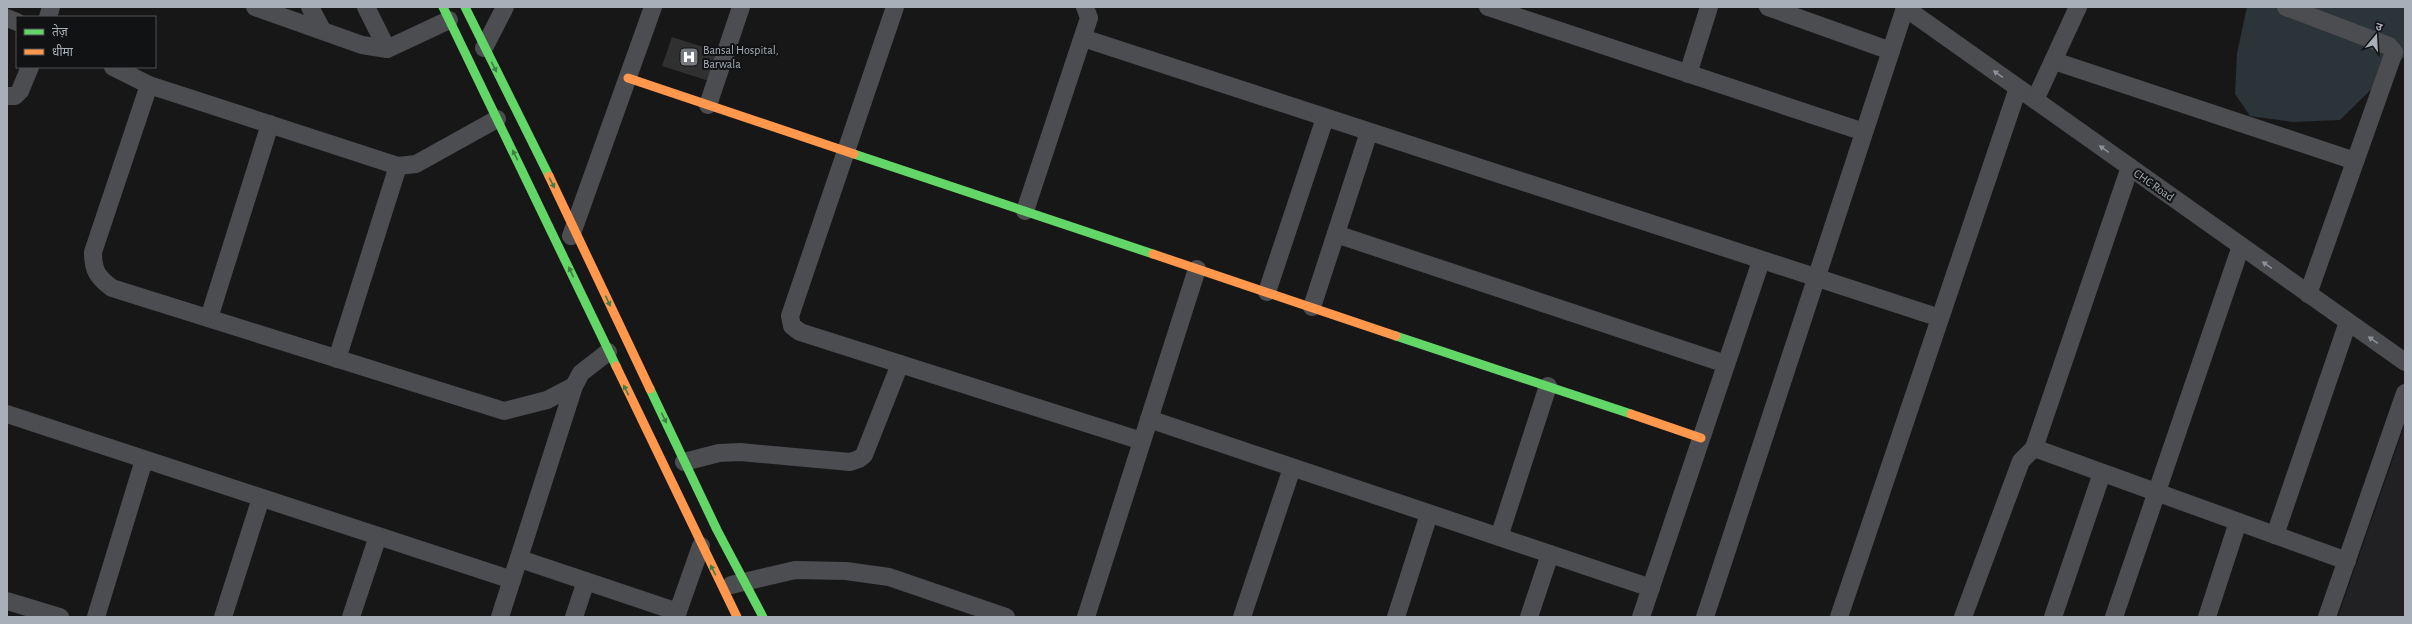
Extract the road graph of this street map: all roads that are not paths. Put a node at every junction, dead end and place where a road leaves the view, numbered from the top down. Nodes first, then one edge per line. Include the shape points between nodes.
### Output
1 (255, 7) edge
2 (310, 7) edge
3 (366, 7) edge
4 (464, 7) edge
5 (505, 7) edge
6 (653, 7) edge
7 (741, 7) edge
8 (895, 7) edge
9 (1084, 7) edge
10 (1709, 7) edge
11 (1768, 7) edge
12 (2078, 7) edge
13 (2286, 7) edge
14 (1904, 8) edge
15 (1498, 9) edge
16 (446, 13) edge
17 (322, 30) junction
18 (1083, 38) junction
19 (484, 48) junction
20 (388, 49) junction
21 (1891, 51) junction
22 (2054, 61) junction
23 (30, 68) edge
24 (115, 68) edge
25 (1688, 74) junction
26 (628, 78) junction
27 (149, 85) junction
28 (2018, 88) junction
29 (7, 96) edge
30 (2035, 100) junction
31 (708, 105) junction
32 (1325, 118) junction
33 (497, 119) junction
34 (270, 124) junction
35 (1370, 132) junction
36 (1864, 132) junction
37 (846, 151) junction
38 (2355, 162) junction
39 (398, 166) junction
40 (2130, 167) junction
41 (1026, 211) junction
42 (574, 227) junction
43 (1336, 234) junction
44 (2241, 246) junction
45 (564, 257) junction
46 (1761, 261) junction
47 (1197, 269) junction
48 (1816, 279) junction
49 (1267, 292) junction
50 (2308, 294) junction
51 (1312, 307) junction
52 (209, 318) junction
53 (1940, 318) junction
54 (2348, 322) junction
55 (608, 352) junction
56 (337, 359) junction
57 (2405, 362) edge
58 (900, 364) junction
59 (1726, 364) junction
60 (574, 386) junction
61 (1548, 386) junction
62 (2405, 393) edge
63 (8, 417) edge
64 (1149, 419) junction
65 (1701, 438) junction
66 (1142, 441) junction
67 (2034, 448) junction
68 (144, 460) junction
69 (684, 462) junction
70 (1292, 468) junction
71 (2102, 473) junction
72 (2156, 492) junction
73 (261, 498) junction
74 (1429, 514) junction
75 (2238, 522) junction
76 (2275, 535) junction
77 (378, 536) junction
78 (1499, 537) junction
79 (701, 546) junction
80 (1550, 554) junction
81 (520, 559) junction
82 (2347, 561) junction
83 (512, 580) junction
84 (586, 581) junction
85 (746, 581) junction
86 (722, 587) junction
87 (1651, 588) junction
88 (7, 601) edge
89 (677, 614) edge
90 (60, 617) edge
91 (96, 617) edge
92 (223, 617) edge
93 (351, 617) edge
94 (500, 617) edge
95 (574, 617) edge
96 (737, 617) edge
97 (763, 617) edge
98 (1006, 617) edge
99 (1086, 617) edge
100 (1242, 617) edge
101 (1396, 617) edge
102 (1529, 617) edge
103 (1641, 617) edge
104 (1705, 617) edge
105 (1839, 617) edge
106 (1963, 617) edge
107 (2053, 617) edge
108 (2114, 617) edge
109 (2207, 617) edge
110 (2327, 617) edge

1 - 17 street
2 - 17 street
3 - 20 street
4 - 19 main road
5 - 19 street
6 - 26 street
7 - 31 street
8 - 37 street
9 - 18 street via 1090,18
10 - 25 street
11 - 21 street
12 - 22 street
13 - 38 street via 2393,49
14 - 21 street
28 -> 14 street, CHC Road
15 - 25 street
16 - 20 street
16 - 33 main road
17 - 20 street via 362,45
18 - 32 street
18 - 41 street
19 -> 42 main road
21 - 36 street
22 - 30 street
22 - 38 street
23 - 29 street via 20,91 15,96
24 - 27 street
25 - 36 street
26 - 31 main road
26 - 42 street
27 - 34 street
27 - 52 street via 93,252 93,268 99,278 112,288
28 - 30 street, CHC Road
28 - 53 street
40 -> 30 street, CHC Road
31 - 37 main road
32 - 35 street
32 - 49 street
33 - 39 street via 416,164
45 -> 33 main road
34 - 39 street
34 - 52 street
35 - 43 street
35 - 46 street
36 - 48 street
37 - 41 main road
37 - 58 street via 790,316 792,326 800,332
38 - 50 street
39 - 56 street
40 - 44 street, CHC Road
40 - 67 street
41 - 47 main road
42 - 45 street
42 -> 69 main road
43 - 51 street
43 - 59 street
50 -> 44 street, CHC Road
44 - 72 street
55 -> 45 main road
46 - 48 street
46 - 59 street
47 - 49 main road
47 - 64 street
48 - 53 street
48 - 104 street
49 - 51 main road
50 - 54 street, CHC Road
51 - 61 main road
52 - 56 street
53 - 105 street
57 -> 54 street, CHC Road
54 - 76 street
55 - 60 street via 581,373
79 -> 55 main road
56 - 60 street via 504,411 547,400
58 - 66 street
58 - 69 street via 864,455 859,459 850,462 719,452
59 - 65 street
60 - 81 street
61 - 65 main road
61 - 78 street
62 - 82 street
63 - 68 street
64 - 66 street
64 - 70 street
65 - 87 street
66 - 99 street
67 - 71 street
67 - 106 street via 2021,462
68 - 73 street
68 - 91 street
69 - 85 main road via 717,530
70 - 74 street
70 - 100 street
71 - 72 street
71 - 107 street
72 - 75 street
72 - 108 street
73 - 77 street
73 - 92 street
74 - 78 street
74 - 101 street
75 - 76 street
75 - 109 street
76 - 82 street
77 - 83 street
77 - 93 street
78 - 80 street
86 -> 79 main road
79 - 89 street
80 - 87 street
80 - 102 street
81 - 83 street
81 - 84 street
82 - 110 street
83 - 94 street
84 - 89 street
84 - 95 street
85 - 86 street
85 - 97 main road
85 - 98 street via 795,570 846,571 875,575 889,577
86 - 96 main road
87 - 103 street
88 - 90 street

